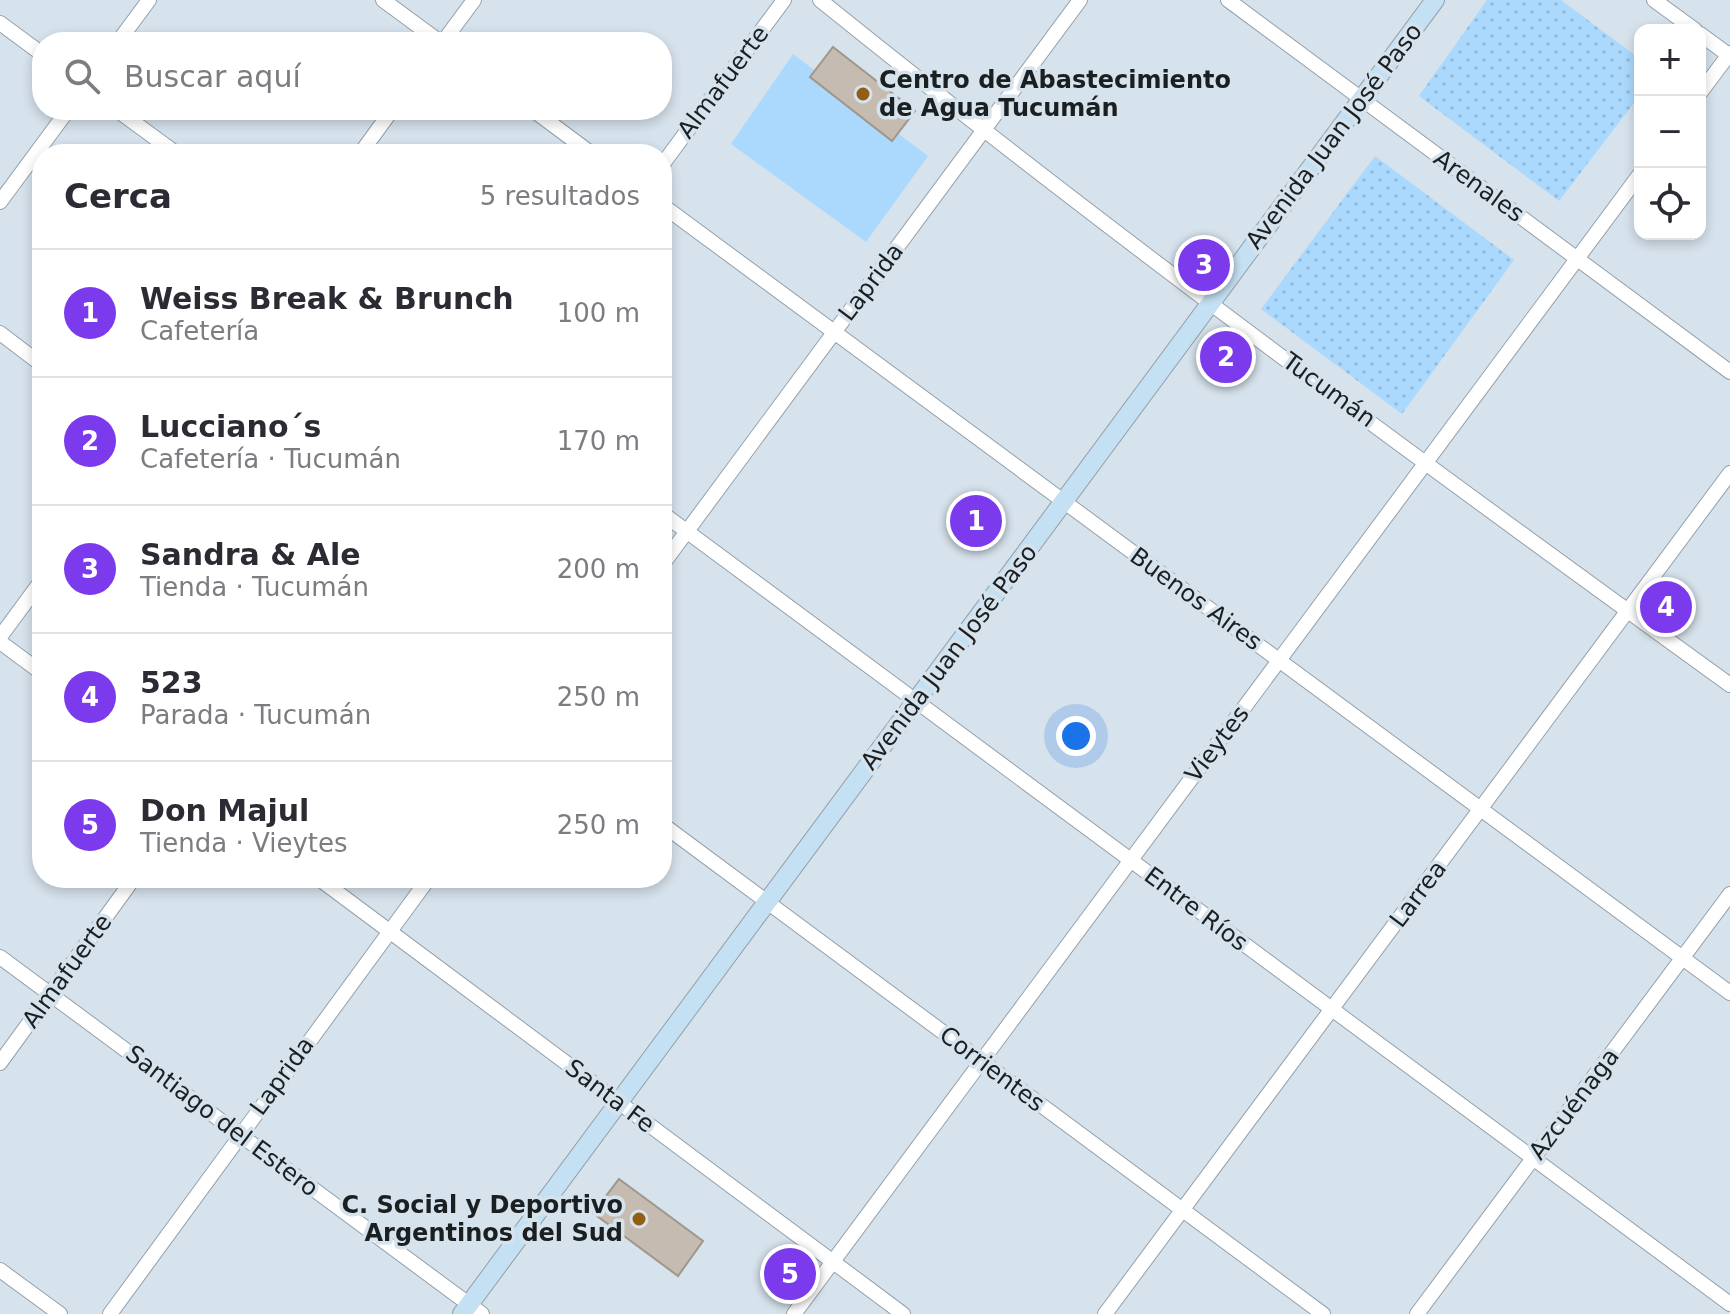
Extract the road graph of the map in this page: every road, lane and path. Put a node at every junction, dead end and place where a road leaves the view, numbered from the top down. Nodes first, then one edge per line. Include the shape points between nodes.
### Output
1 (149, 0) edge
2 (383, 0) edge
3 (474, 0) edge
4 (784, 0) edge
5 (820, 0) edge
6 (1080, 0) edge
7 (1228, 0) edge
8 (1435, 0) edge
9 (1654, 0) edge
10 (0, 23) edge
11 (1687, 24) edge
12 (125, 32) edge
13 (427, 32) edge
14 (449, 32) edge
15 (1706, 38) edge
16 (32, 47) edge
17 (1729, 55) edge
18 (1706, 85) edge
19 (1362, 99) junction
20 (61, 120) edge
21 (131, 120) edge
22 (385, 120) edge
23 (546, 120) edge
24 (983, 132) junction
25 (43, 144) edge
26 (163, 144) edge
27 (367, 144) edge
28 (579, 144) edge
29 (672, 151) edge
30 (32, 159) edge
31 (1634, 182) edge
32 (0, 202) edge
33 (672, 212) edge
34 (1577, 258) junction
35 (1210, 304) junction
36 (834, 332) junction
37 (0, 333) edge
38 (32, 357) edge
39 (1730, 372) edge
40 (1426, 462) junction
41 (1730, 473) edge
42 (1064, 501) junction
43 (672, 520) edge
44 (686, 531) junction
45 (672, 551) edge
46 (32, 594) edge
47 (1628, 611) junction
48 (0, 639) edge
49 (1279, 660) junction
50 (32, 665) edge
51 (1730, 685) edge
52 (916, 701) junction
53 (1480, 809) junction
54 (672, 831) edge
55 (1130, 860) junction
56 (127, 888) edge
57 (331, 888) edge
58 (421, 888) edge
59 (1730, 894) edge
60 (767, 902) junction
61 (389, 931) junction
62 (0, 957) edge
63 (1683, 957) junction
64 (1730, 993) edge
65 (51, 995) junction
66 (1331, 1011) junction
67 (981, 1061) junction
68 (0, 1063) edge
69 (619, 1102) junction
70 (239, 1134) junction
71 (1533, 1158) junction
72 (1182, 1211) junction
73 (833, 1261) junction
74 (0, 1270) edge
75 (1730, 1304) edge
76 (471, 1311) edge
77 (60, 1314) edge
78 (110, 1314) edge
79 (794, 1314) edge
80 (903, 1314) edge
81 (1105, 1314) edge
82 (1323, 1314) edge
83 (1417, 1314) edge

1 - 12 street
2 - 13 street
3 - 14 street
4 - 29 street, Almafuerte
5 - 24 street, Tucumán
6 - 24 street, Laprida
7 - 19 street, Arenales
8 - 19 main road, Avenida Juan José Paso
9 - 11 street
10 - 16 street
15 - 17 street
17 - 18 street
19 - 34 street, Arenales
19 - 35 main road, Avenida Juan José Paso
20 - 25 street
21 - 26 street
22 - 27 street
23 - 28 street
24 - 35 street, Tucumán
24 - 36 street, Laprida
30 - 32 street
31 - 34 street, Vieytes
33 - 36 street, Buenos Aires
34 - 39 street, Arenales
34 - 40 street, Vieytes
35 - 40 street, Tucumán
35 - 42 main road, Avenida Juan José Paso
36 - 42 street, Buenos Aires
36 - 44 street, Laprida
37 - 38 street
40 - 47 street, Tucumán
40 - 49 street, Vieytes
41 - 47 street, Larrea
42 - 49 street, Buenos Aires
42 - 52 main road, Avenida Juan José Paso
43 - 44 street, Entre Ríos
44 - 45 street, Laprida
44 - 52 street, Entre Ríos
46 - 48 street
47 - 51 street, Tucumán
47 - 53 street, Larrea
48 - 50 street
49 - 53 street, Buenos Aires
49 - 55 street, Vieytes
52 - 55 street, Entre Ríos
52 - 60 main road, Avenida Juan José Paso
53 - 63 street, Buenos Aires
53 - 66 street, Larrea
54 - 60 street, Corrientes
55 - 66 street, Entre Ríos
55 - 67 street, Vieytes
56 - 65 street, Almafuerte
57 - 61 street, Santa Fe
58 - 61 street, Laprida
59 - 63 street, Azcuénaga
60 - 67 street, Corrientes
60 - 69 main road, Avenida Juan José Paso
61 - 69 street, Santa Fe
61 - 70 street, Laprida
62 - 65 street, Santiago del Estero
63 - 64 street, Buenos Aires
63 - 71 street, Azcuénaga
65 - 68 street, Almafuerte
65 - 70 street, Santiago del Estero
66 - 71 street, Entre Ríos
66 - 72 street, Larrea
67 - 72 street, Corrientes
67 - 73 street, Vieytes
69 - 73 street, Santa Fe
69 - 76 main road, Avenida Juan José Paso
70 - 76 street, Santiago del Estero
70 - 78 street, Laprida
71 - 75 street, Entre Ríos
71 - 83 street, Azcuénaga
72 - 81 street, Larrea
72 - 82 street, Corrientes
73 - 79 street, Vieytes
73 - 80 street, Santa Fe
74 - 77 street

